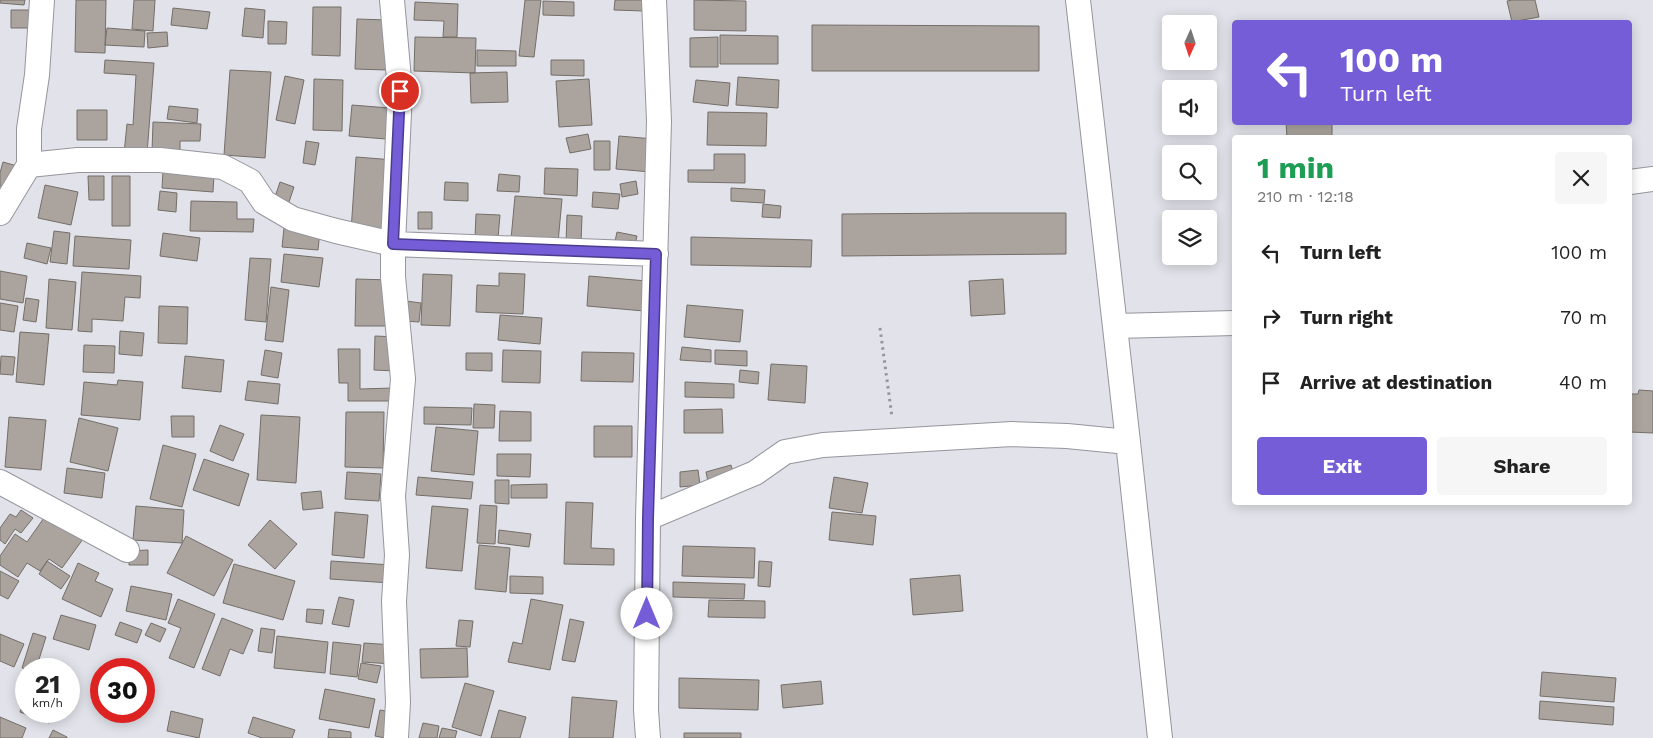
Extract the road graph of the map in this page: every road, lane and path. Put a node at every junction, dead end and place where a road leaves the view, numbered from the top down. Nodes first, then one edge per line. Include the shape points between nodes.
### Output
1 (42, 0) edge
2 (392, 0) edge
3 (654, 0) edge
4 (1078, 0) edge
5 (29, 165) junction
6 (1653, 179) edge
7 (1632, 182) edge
8 (0, 214) edge
9 (393, 244) junction
10 (656, 254) junction
11 (1232, 323) edge
12 (1115, 326) junction
13 (880, 328) dead end
14 (896, 440) junction
15 (1128, 442) junction
16 (0, 482) edge
17 (648, 518) junction
18 (127, 550) dead end
19 (396, 738) edge
20 (648, 738) edge
21 (1160, 738) edge

1 - 5 street
2 - 9 street via 400,91
3 - 10 street via 659,121
4 - 12 street
5 - 8 street
5 - 9 street via 78,160 160,160 223,167 250,181 264,202 293,218
6 - 7 street
9 - 10 street
9 - 19 street via 403,379 393,496 397,555 394,601 398,702
10 - 17 street
11 - 12 street
12 - 15 street
13 - 14 path
14 - 15 street via 1012,434
14 - 17 street via 823,445 785,452 755,473
15 - 21 street
16 - 18 street
17 - 20 street

